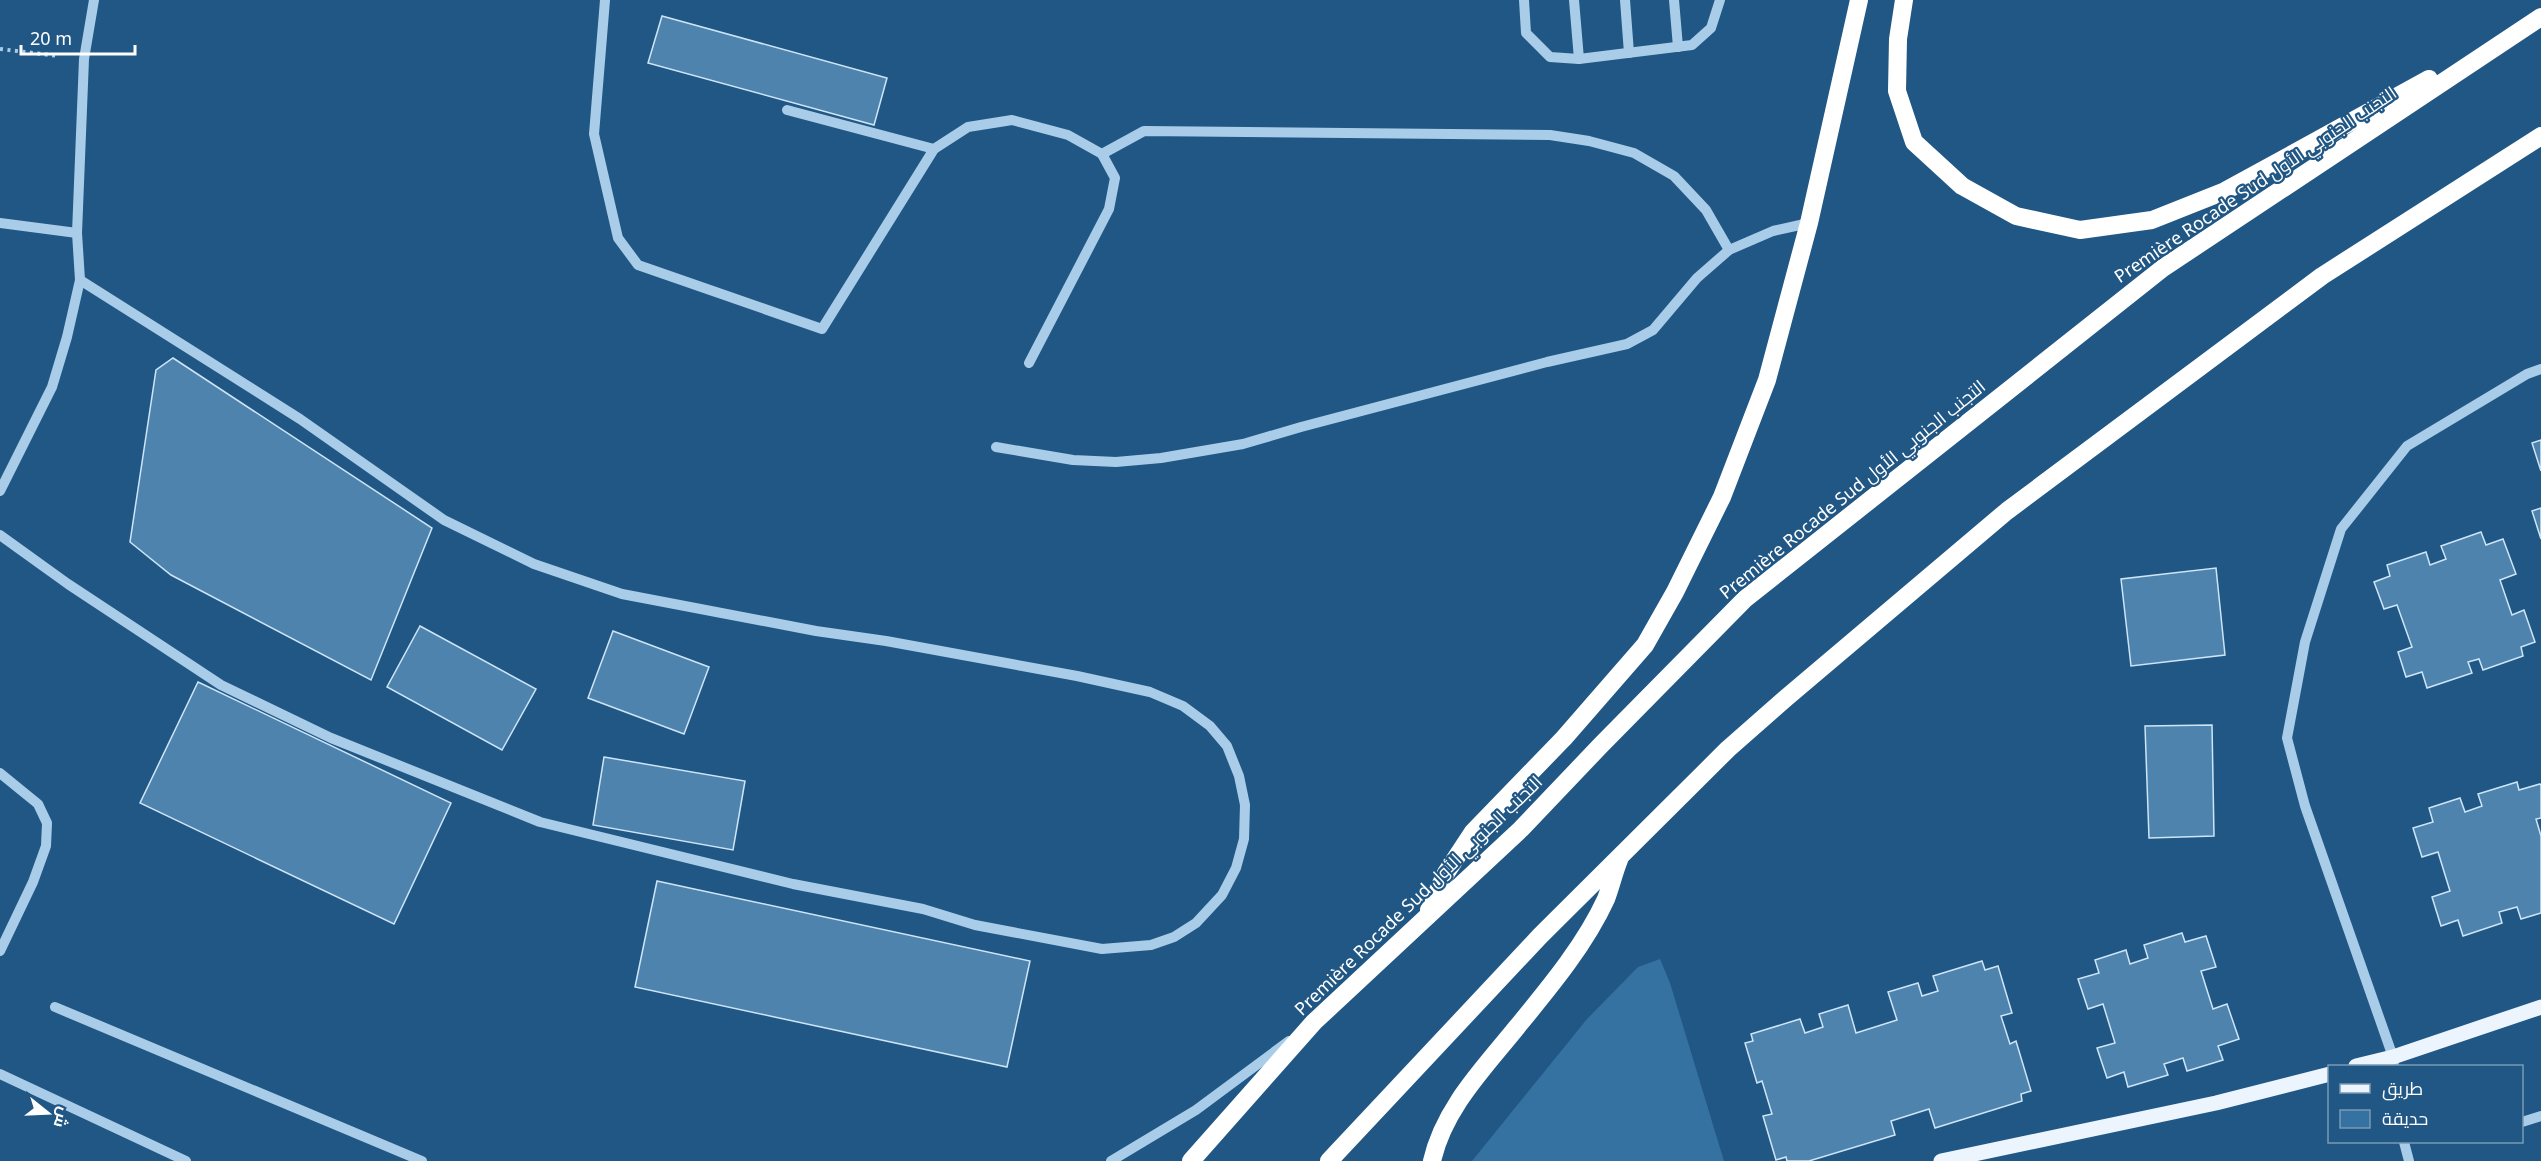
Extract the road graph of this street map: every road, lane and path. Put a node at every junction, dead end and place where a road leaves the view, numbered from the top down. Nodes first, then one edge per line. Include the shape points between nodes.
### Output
1 (94, 0) edge
2 (605, 0) edge
3 (1524, 0) edge
4 (1574, 0) edge
5 (1625, 0) edge
6 (1674, 0) edge
7 (1720, 0) edge
8 (1859, 0) edge
9 (1904, 0) edge
10 (2541, 17) edge
11 (1678, 47) junction
12 (0, 48) edge
13 (1629, 53) junction
14 (84, 59) junction
15 (1579, 59) junction
16 (787, 110) dead end
17 (2541, 136) edge
18 (934, 149) junction
19 (1102, 154) junction
20 (0, 223) edge
21 (1809, 223) junction
22 (77, 233) junction
23 (1729, 250) junction
24 (80, 279) junction
25 (1029, 363) dead end
26 (2541, 369) edge
27 (996, 447) dead end
28 (0, 491) edge
29 (0, 535) edge
30 (0, 773) edge
31 (1619, 857) junction
32 (1425, 918) junction
33 (0, 951) edge
34 (55, 1007) dead end
35 (2541, 1007) edge
36 (1314, 1022) junction
37 (2393, 1062) edge
38 (2365, 1065) edge
39 (0, 1074) edge
40 (2328, 1074) edge
41 (2541, 1116) edge
42 (2523, 1122) edge
43 (2404, 1143) edge
44 (186, 1161) edge
45 (422, 1161) edge
46 (1111, 1161) edge
47 (1191, 1161) edge
48 (1329, 1161) edge
49 (1432, 1161) edge
50 (1941, 1161) edge
51 (2409, 1161) edge

1 - 14 street
2 - 18 street via 594,134 618,238 638,265 822,329
3 - 15 street via 1526,33 1550,57
4 - 15 street
5 - 13 street
6 - 11 street
7 - 11 street via 1712,28 1692,45
8 - 21 highway
9 - 10 highway via 1897,91 1914,142 1962,186 2016,216 2080,230 2152,220 2225,191
10 - 32 highway, Première Rocade Sud التجنب الجنوبي الأول via 2163,268 1745,598 1521,830
11 - 13 street
12 - 14 path
13 - 15 street
14 - 22 street
16 - 18 street
17 - 31 highway via 2322,276 2007,511 1761,720
18 - 19 street via 968,128 1012,120 1068,135
19 - 23 street via 1144,131 1550,135 1634,153 1674,176 1706,210
19 - 25 street via 1115,178 1109,209
20 - 22 street
21 - 23 street via 1773,231
21 - 32 highway via 1767,380 1722,497 1675,592 1645,645 1610,687 1473,832 1446,873
22 - 24 street
23 - 27 street via 1697,278 1653,330 1627,344 1243,444 1161,458 1074,460
24 - 28 street via 52,387
24 - 29 street via 300,419 444,520 534,564 622,594 1077,676 1150,692 1184,706 1210,726 1227,746 1239,776 1245,805 1244,839 1236,868 1222,895 1196,923 1174,937 1151,945 1102,949 793,884 540,822 332,738 221,685
26 - 37 street via 2407,446 2341,530 2305,642 2287,738 2305,806
30 - 33 street via 38,804 47,824 46,846
31 - 48 highway via 1524,952
31 - 49 highway via 1606,898 1590,928 1449,1115 1436,1141
32 - 36 highway, Première Rocade Sud التجنب الجنوبي الأول
34 - 45 street
35 - 37 main road
36 - 46 street via 1196,1110
36 - 47 highway, Première Rocade Sud التجنب الجنوبي الأول
37 - 38 main road
39 - 44 street
40 - 50 main road via 2182,1111
41 - 42 street
43 - 51 street

